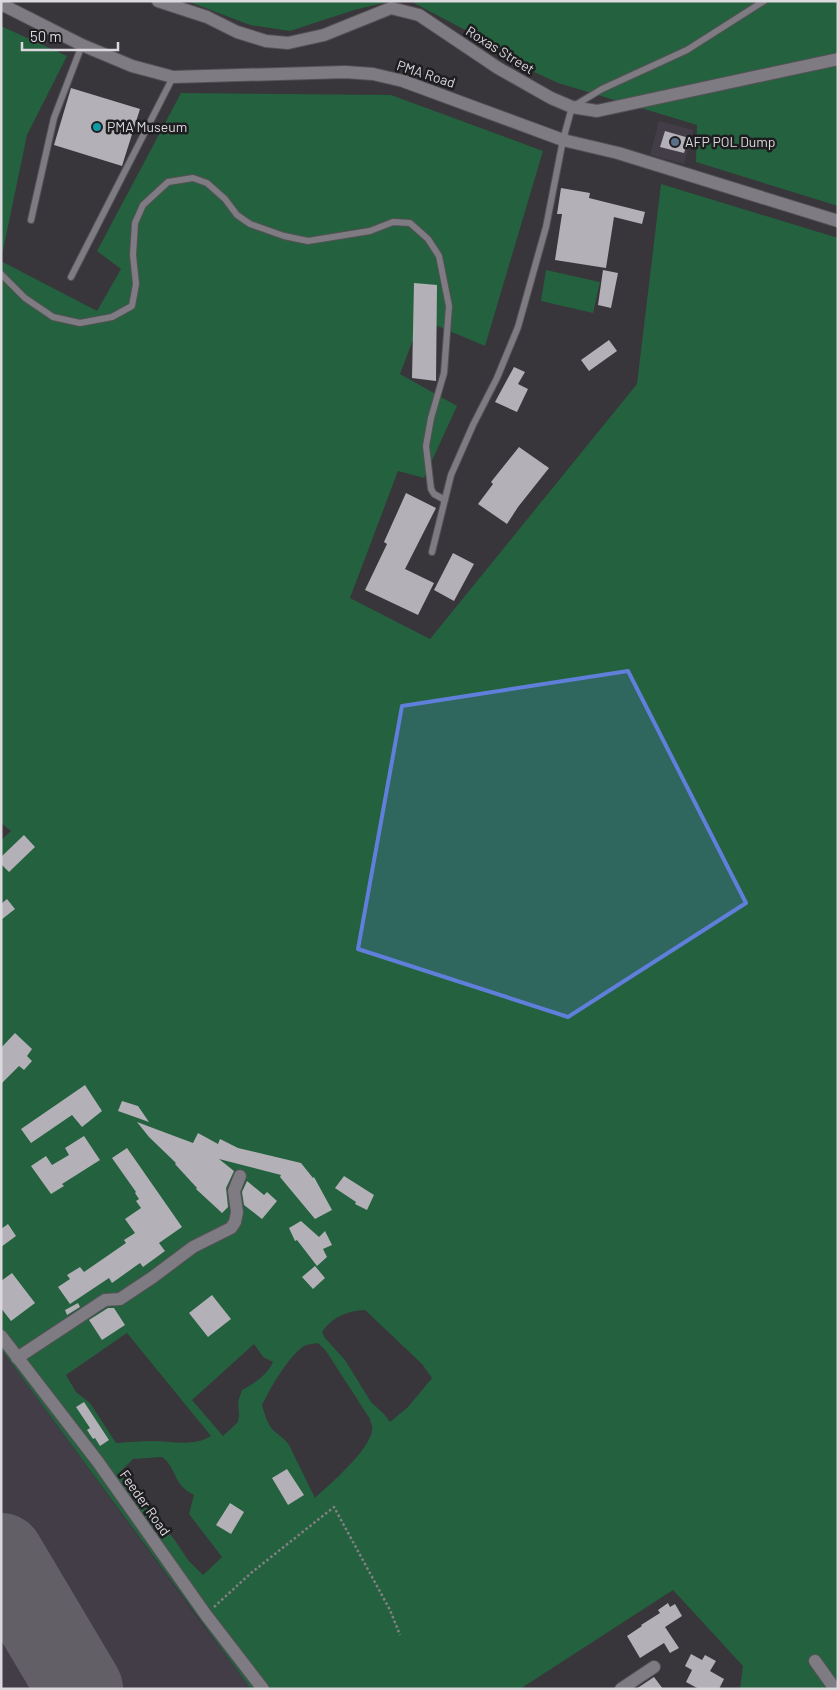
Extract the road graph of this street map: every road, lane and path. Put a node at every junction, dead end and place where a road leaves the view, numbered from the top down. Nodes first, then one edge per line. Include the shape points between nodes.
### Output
1 (158, 1) edge
2 (764, 1) edge
3 (1, 4) edge
4 (82, 45) junction
5 (838, 60) edge
6 (173, 77) junction
7 (572, 107) junction
8 (563, 140) junction
9 (31, 220) dead end
10 (838, 221) edge
11 (1, 274) edge
12 (71, 277) dead end
13 (445, 500) junction
14 (432, 552) dead end
15 (240, 1176) dead end
16 (1, 1336) edge
17 (17, 1358) junction
18 (206, 1614) junction
19 (400, 1635) dead end
20 (815, 1661) dead end
21 (654, 1667) dead end
22 (263, 1689) edge
23 (621, 1689) edge
24 (835, 1689) edge

1 - 7 street, Roxas Street via 207,17 237,32 266,41 288,43 324,35 391,8 401,10 419,15 498,68
2 - 7 lane via 688,50 602,89
3 - 4 street, PMA Road
4 - 6 street, PMA Road via 132,66
4 - 9 lane via 54,118
5 - 7 street, Roxas Street via 597,111
6 - 8 street, PMA Road via 373,74 403,80
6 - 12 lane
7 - 8 lane
8 - 10 street, PMA Road
8 - 13 lane via 546,227 518,327 451,475
11 - 13 lane via 26,298 53,317 80,322 112,317 132,306 136,284 133,255 135,222 143,205 168,182 193,178 207,183 250,224 308,241 370,231 393,222 410,223 428,239 439,256 449,306 444,373 426,446 431,488 434,494
13 - 14 lane
15 - 17 street via 234,1191 237,1212 232,1228 192,1247 120,1299 105,1300
16 - 17 street, Feeder Road
17 - 18 street, Feeder Road via 98,1462
18 - 19 path via 251,1573 334,1507 390,1610
18 - 22 street, Feeder Road
20 - 24 street
21 - 23 street

